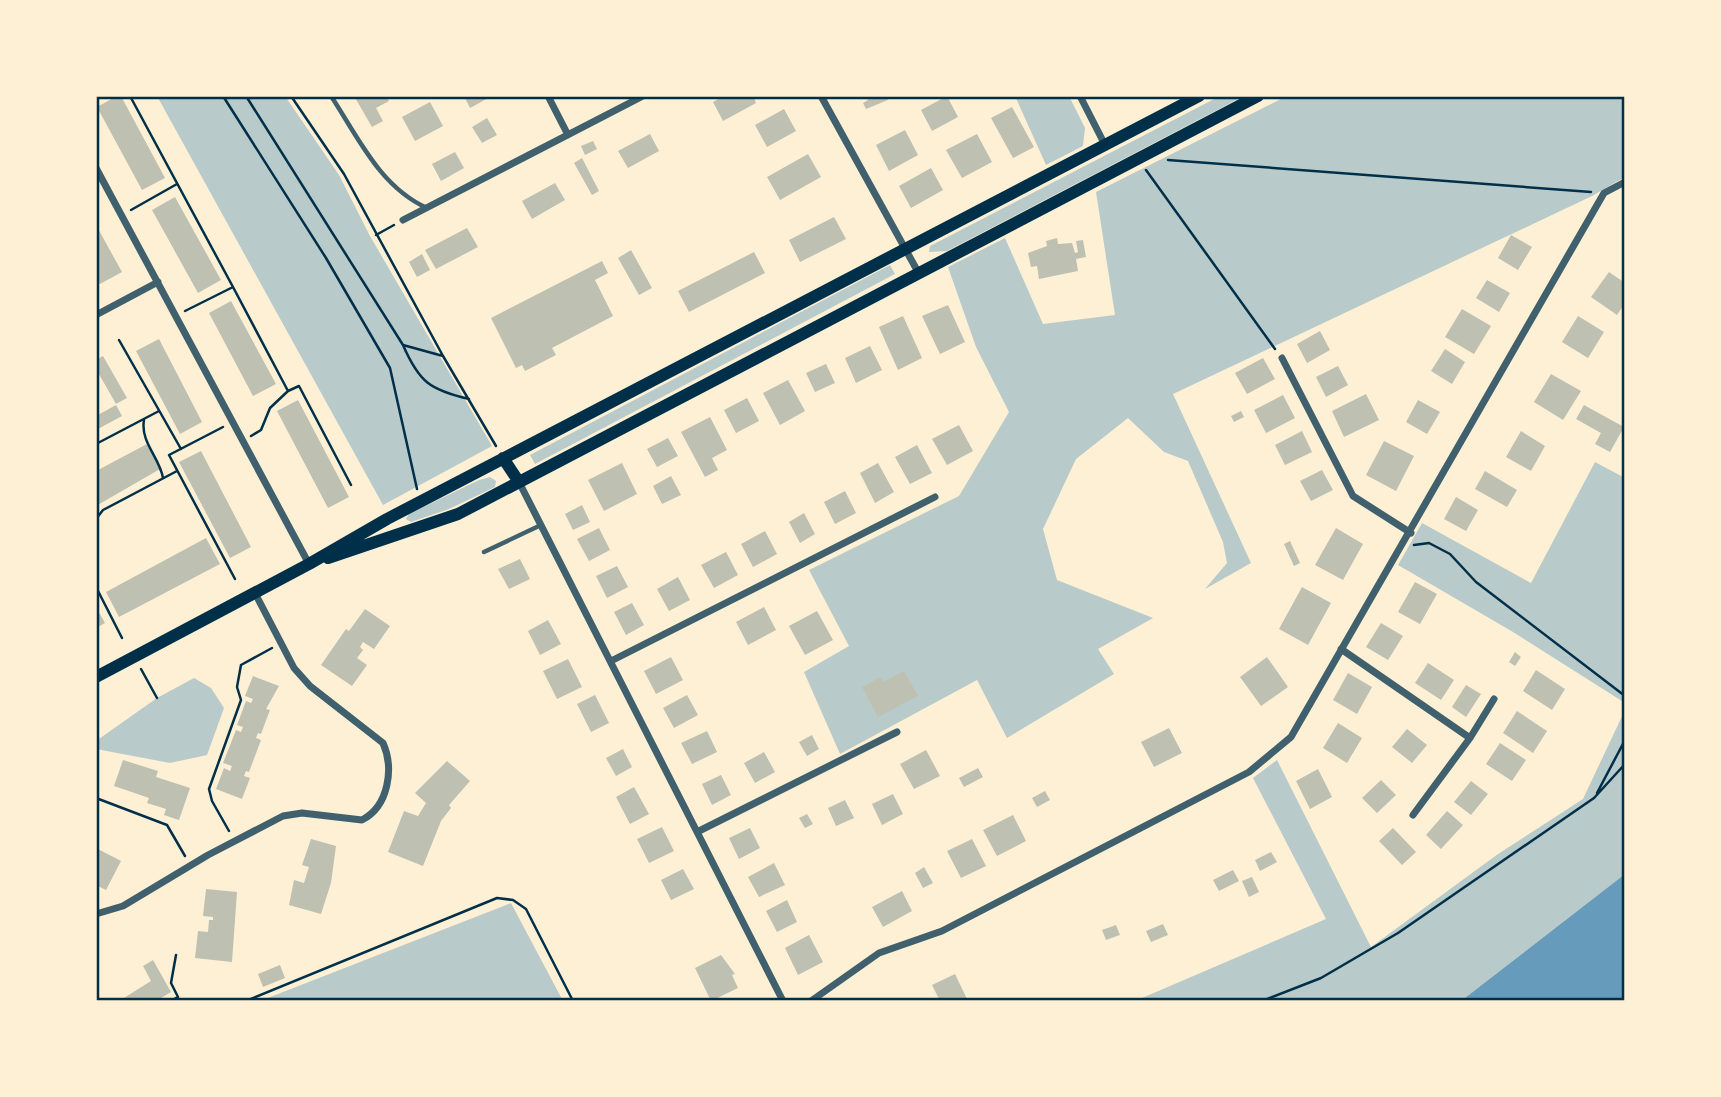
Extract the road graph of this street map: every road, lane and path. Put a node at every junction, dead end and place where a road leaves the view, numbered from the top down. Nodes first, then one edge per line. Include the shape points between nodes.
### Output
1 (130, 96) edge
2 (223, 96) edge
3 (246, 96) edge
4 (291, 96) edge
5 (331, 96) edge
6 (548, 96) edge
7 (643, 96) edge
8 (821, 96) edge
9 (1080, 96) edge
10 (1199, 96) edge
11 (1258, 96) edge
12 (569, 135) junction
13 (1105, 145) junction
14 (1140, 157) junction
15 (96, 168) edge
16 (1625, 181) edge
17 (177, 184) junction
18 (1604, 193) junction
19 (427, 208) junction
20 (121, 215) junction
21 (403, 220) joint
22 (376, 235) junction
23 (905, 250) junction
24 (918, 272) junction
25 (158, 282) junction
26 (233, 287) junction
27 (96, 315) edge
28 (176, 316) junction
29 (119, 340) dead end
30 (403, 345) junction
31 (443, 356) junction
32 (1282, 358) joint
33 (288, 391) junction
34 (468, 399) junction
35 (159, 411) junction
36 (144, 419) junction
37 (223, 427) dead end
38 (242, 440) junction
39 (96, 444) edge
40 (181, 449) junction
41 (500, 454) junction
42 (177, 471) junction
43 (163, 478) junction
44 (519, 482) junction
45 (351, 485) dead end
46 (417, 489) dead end
47 (936, 497) dead end
48 (96, 519) edge
49 (541, 525) junction
50 (1411, 533) junction
51 (1404, 546) junction
52 (484, 552) dead end
53 (309, 564) junction
54 (235, 579) dead end
55 (96, 587) edge
56 (255, 593) junction
57 (122, 638) dead end
58 (281, 643) junction
59 (1341, 649) junction
60 (611, 661) junction
61 (141, 668) dead end
62 (96, 677) edge
63 (1625, 696) edge
64 (157, 698) dead end
65 (1494, 699) dead end
66 (897, 732) dead end
67 (1470, 738) junction
68 (1625, 740) edge
69 (1625, 764) edge
70 (96, 797) edge
71 (1594, 798) junction
72 (1413, 815) dead end
73 (699, 831) junction
74 (234, 840) junction
75 (190, 866) junction
76 (96, 914) edge
77 (176, 955) dead end
78 (170, 1001) edge
79 (246, 1001) edge
80 (573, 1001) edge
81 (783, 1001) edge
82 (811, 1001) edge
83 (1262, 1001) edge

1 - 17 path
2 - 46 path via 390,368
3 - 30 path
4 - 22 path via 344,174
5 - 19 lane via 385,178
6 - 12 street
7 - 12 street
8 - 23 street
9 - 13 street
10 - 13 main road
11 - 14 main road
12 - 19 street
13 - 23 main road
14 - 18 path
14 - 24 main road
14 - 32 path
15 - 20 street
16 - 18 street
17 - 20 path
17 - 26 path
18 - 50 street
19 - 21 street
20 - 25 street
21 - 22 path
22 - 31 path
23 - 24 street
23 - 41 main road
24 - 44 main road
25 - 27 street
25 - 28 street
26 - 28 path
26 - 33 path
28 - 38 street
29 - 35 path
30 - 31 path
30 - 34 path via 422,380 432,388
31 - 34 path
32 - 50 street via 1353,496
33 - 38 path via 270,408 261,430
33 - 45 path via 299,386
34 - 41 path
35 - 36 path
35 - 40 path
36 - 39 path
36 - 43 path via 143,434
37 - 40 path
38 - 53 street
40 - 42 path via 169,455
41 - 44 main road
41 - 53 main road
42 - 43 path
42 - 54 path
43 - 48 path via 103,510
44 - 49 street
44 - 53 main road via 458,514
47 - 60 street
49 - 52 lane
49 - 60 street
50 - 51 street
51 - 59 street
51 - 63 path via 1429,543 1450,554 1476,582
53 - 56 main road
55 - 57 path
56 - 58 street
56 - 62 main road
58 - 74 path via 241,665 237,687 241,700 209,789
58 - 74 street via 310,686 383,743 388,781 381,800 362,820 283,816
59 - 67 street
59 - 82 street via 1291,737 1249,772 942,931 879,953
60 - 73 street
61 - 64 path
65 - 67 street
66 - 73 street
67 - 72 street
68 - 71 path
69 - 71 path
70 - 75 path via 167,825
71 - 83 path via 1398,933 1321,978
73 - 81 street
74 - 75 street
75 - 76 street via 122,906
77 - 78 path via 170,983 178,997
79 - 80 path via 497,898 513,900 526,909

